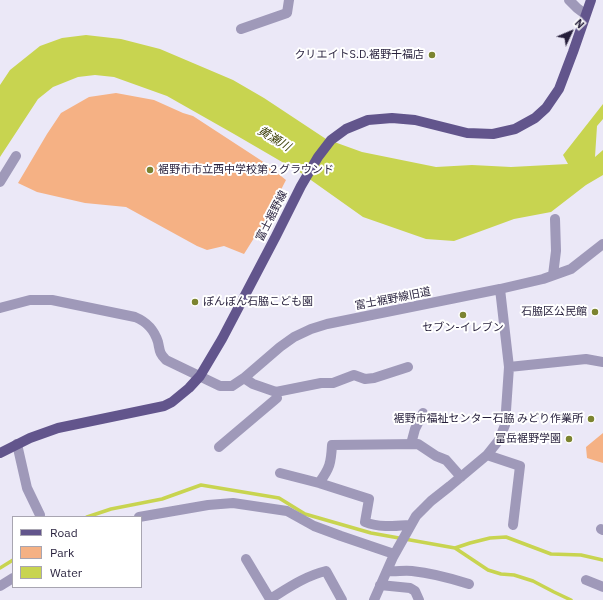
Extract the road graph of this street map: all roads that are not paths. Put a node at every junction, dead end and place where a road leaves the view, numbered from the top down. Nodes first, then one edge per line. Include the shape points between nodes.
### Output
1 (289, 0) edge
2 (569, 0) edge
3 (591, 0) edge
4 (585, 14) junction
5 (241, 29) dead end
6 (16, 156) dead end
7 (0, 182) edge
8 (554, 219) dead end
9 (603, 244) edge
10 (553, 275) junction
11 (500, 289) junction
12 (0, 308) edge
13 (603, 362) edge
14 (408, 367) dead end
15 (509, 367) junction
16 (200, 376) junction
17 (244, 378) junction
18 (276, 392) junction
19 (423, 413) dead end
20 (18, 444) junction
21 (411, 444) junction
22 (219, 447) dead end
23 (0, 453) edge
24 (487, 455) junction
25 (280, 473) dead end
26 (461, 477) junction
27 (320, 483) junction
28 (40, 515) dead end
29 (142, 516) edge
30 (513, 524) dead end
31 (409, 528) junction
32 (397, 550) junction
33 (246, 560) dead end
34 (387, 571) junction
35 (12, 579) edge
36 (586, 580) dead end
37 (469, 584) dead end
38 (380, 585) junction
39 (0, 586) edge
40 (603, 587) edge
41 (342, 600) edge
42 (374, 600) edge
43 (419, 600) edge

1 - 5 street via 287,13
2 - 4 street
3 - 4 main road, 富士裾野線
4 - 16 main road, 富士裾野線 via 559,89 546,108 535,118 515,129 494,134 466,133 415,120 392,118 368,120 346,129 331,140 318,156 301,186
6 - 7 street
8 - 10 street via 556,251
9 - 10 street, 富士裾野線旧道 via 571,269
10 - 11 street, 富士裾野線旧道
11 - 15 street
11 - 17 street, 富士裾野線旧道 via 312,329 280,347
12 - 16 street, 富士裾野線旧道 via 30,300 52,300 135,316 148,324 156,336 161,355 166,360
13 - 15 street via 586,359
14 - 18 street via 374,378 366,379 354,375 333,383
15 - 24 street via 505,425 499,440
16 - 17 street, 富士裾野線旧道 via 220,386 232,386
16 - 20 main road, 富士裾野線 via 189,388 164,406 58,428
17 - 18 street
18 - 22 street via 277,398
19 - 21 street
20 - 23 main road, 富士裾野線
20 - 28 street via 27,488
21 - 26 street via 418,444 446,460
21 - 27 street via 332,445 331,461
24 - 26 street
24 - 30 street via 520,466
25 - 27 street
26 - 31 street via 431,501 416,516
27 - 31 street via 369,499 365,522
29 - 32 street via 233,503 287,512 341,536
31 - 32 street
32 - 34 street
33 - 41 street via 270,599 314,574 326,571
34 - 37 street via 419,572
34 - 38 street
35 - 39 street
36 - 40 street
38 - 42 street
38 - 43 street via 410,588 415,591

